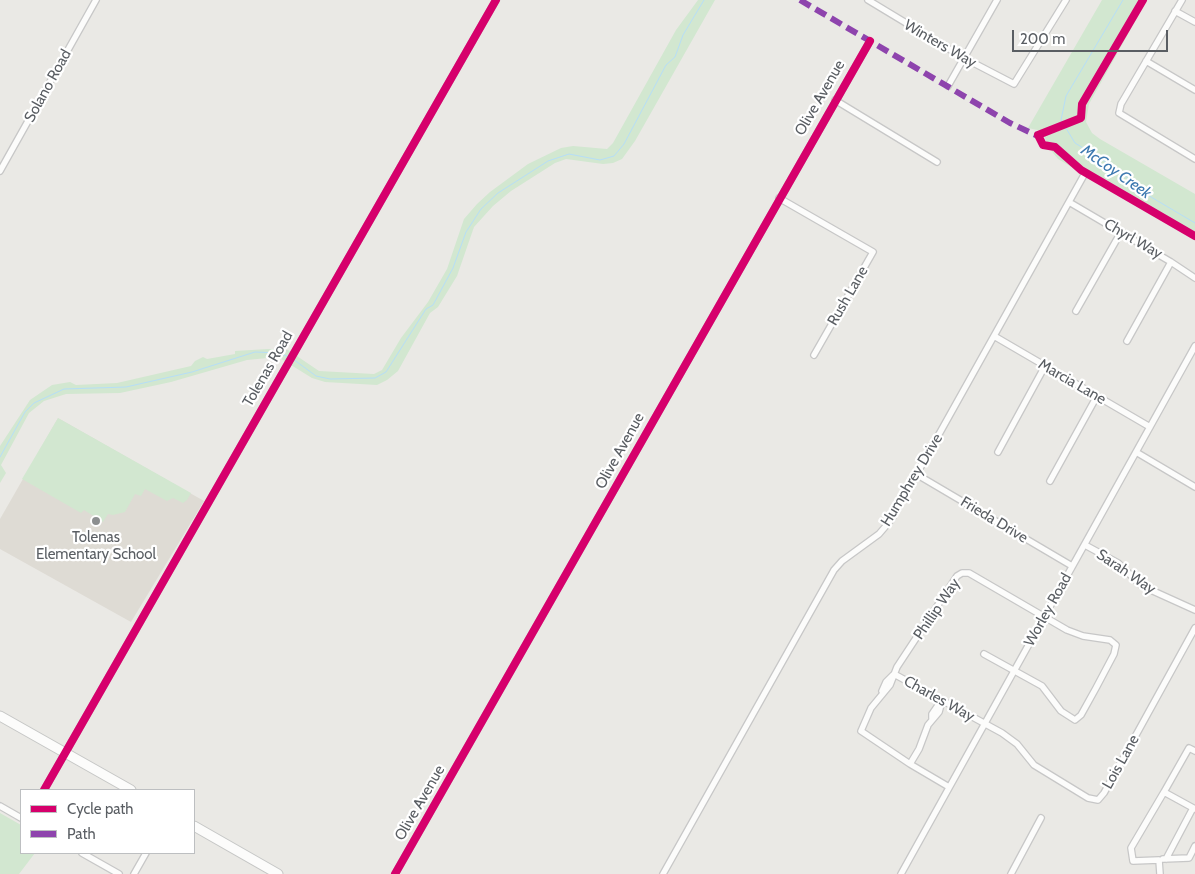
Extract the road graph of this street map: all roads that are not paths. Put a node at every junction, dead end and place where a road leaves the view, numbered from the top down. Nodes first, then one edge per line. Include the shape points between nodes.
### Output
1 (96, 0) edge
2 (496, 0) edge
3 (868, 0) edge
4 (997, 0) edge
5 (1066, 0) edge
6 (1182, 0) edge
7 (1175, 11) junction
8 (1195, 22) edge
9 (870, 41) dead end
10 (964, 58) junction
11 (1146, 61) junction
12 (948, 86) dead end
13 (1195, 90) edge
14 (835, 100) junction
15 (1195, 159) edge
16 (938, 162) dead end
17 (0, 172) edge
18 (1084, 174) dead end
19 (779, 198) junction
20 (1069, 202) junction
21 (1121, 232) junction
22 (1172, 262) junction
23 (1195, 278) edge
24 (1076, 311) dead end
25 (994, 336) junction
26 (1127, 341) dead end
27 (1195, 346) edge
28 (814, 355) dead end
29 (1188, 359) junction
30 (1195, 363) edge
31 (1046, 366) junction
32 (1097, 396) junction
33 (1150, 427) junction
34 (998, 452) dead end
35 (1136, 452) junction
36 (916, 474) junction
37 (1050, 481) dead end
38 (1195, 487) edge
39 (1084, 545) junction
40 (1072, 566) junction
41 (1195, 610) edge
42 (1044, 617) junction
43 (1195, 628) edge
44 (984, 654) dead end
45 (1014, 671) junction
46 (894, 674) junction
47 (942, 701) junction
48 (0, 716) edge
49 (984, 724) junction
50 (1195, 751) edge
51 (66, 753) junction
52 (910, 764) junction
53 (949, 787) junction
54 (45, 789) edge
55 (129, 789) edge
56 (1164, 792) junction
57 (0, 806) edge
58 (1194, 808) edge
59 (20, 817) edge
60 (1042, 818) dead end
61 (195, 827) edge
62 (1195, 846) edge
63 (84, 854) edge
64 (145, 854) edge
65 (1166, 859) junction
66 (1159, 860) junction
67 (275, 873) edge
68 (119, 874) edge
69 (134, 874) edge
70 (395, 874) edge
71 (663, 874) edge
72 (901, 874) edge
73 (1012, 874) edge
74 (1160, 874) edge

1 - 17 street, Solano Road
2 - 51 street, Tolenas Road
3 - 10 street, Winters Way
4 - 10 street
5 - 10 street, Winters Way via 1014,84
6 - 7 street
7 - 8 street
7 - 11 street
9 - 14 street, Olive Avenue
10 - 12 street
11 - 13 street
11 - 15 street via 1119,113
14 - 16 street
14 - 19 street, Olive Avenue
18 - 20 street, Humphrey Drive
19 - 28 street, Rush Lane via 873,252
19 - 70 street, Olive Avenue
20 - 21 street, Chyrl Way
20 - 25 street, Humphrey Drive
21 - 22 street, Chyrl Way
21 - 24 street
22 - 23 street, Chyrl Way
22 - 26 street
25 - 31 street, Marcia Lane
25 - 36 street, Humphrey Drive
27 - 29 street, Worley Road
29 - 30 street
29 - 33 street, Worley Road
31 - 32 street, Marcia Lane
31 - 34 street
32 - 33 street, Marcia Lane
32 - 37 street
33 - 35 street, Worley Road
35 - 38 street
35 - 39 street, Worley Road
36 - 40 street, Frieda Drive
36 - 71 street, Humphrey Drive via 891,520 879,534 834,570
39 - 40 street, Worley Road
39 - 41 street, Sarah Way via 1118,563 1142,586
40 - 42 street, Worley Road
42 - 45 street, Worley Road
42 - 45 street via 1082,636 1110,640 1116,645 1081,715 1075,720 1069,718 1042,686
42 - 46 street, Phillip Way via 969,573 962,573
43 - 49 street, Lois Lane via 1098,800 1088,798 1034,766 1017,744
44 - 45 street
45 - 49 street, Worley Road
46 - 47 street, Charles Way
46 - 52 street, Phillip Way via 861,731
47 - 49 street, Charles Way
47 - 52 street
48 - 51 main road
49 - 53 street, Worley Road
50 - 56 street via 1189,748
51 - 54 street, Tolenas Road
51 - 55 main road
52 - 53 street, Phillip Way
53 - 72 street, Worley Road
56 - 58 street
56 - 66 street via 1132,848 1133,860
57 - 59 street
58 - 65 street
60 - 73 street
61 - 67 main road
62 - 65 street via 1189,858
63 - 68 street
64 - 69 street
65 - 66 street
66 - 74 street

